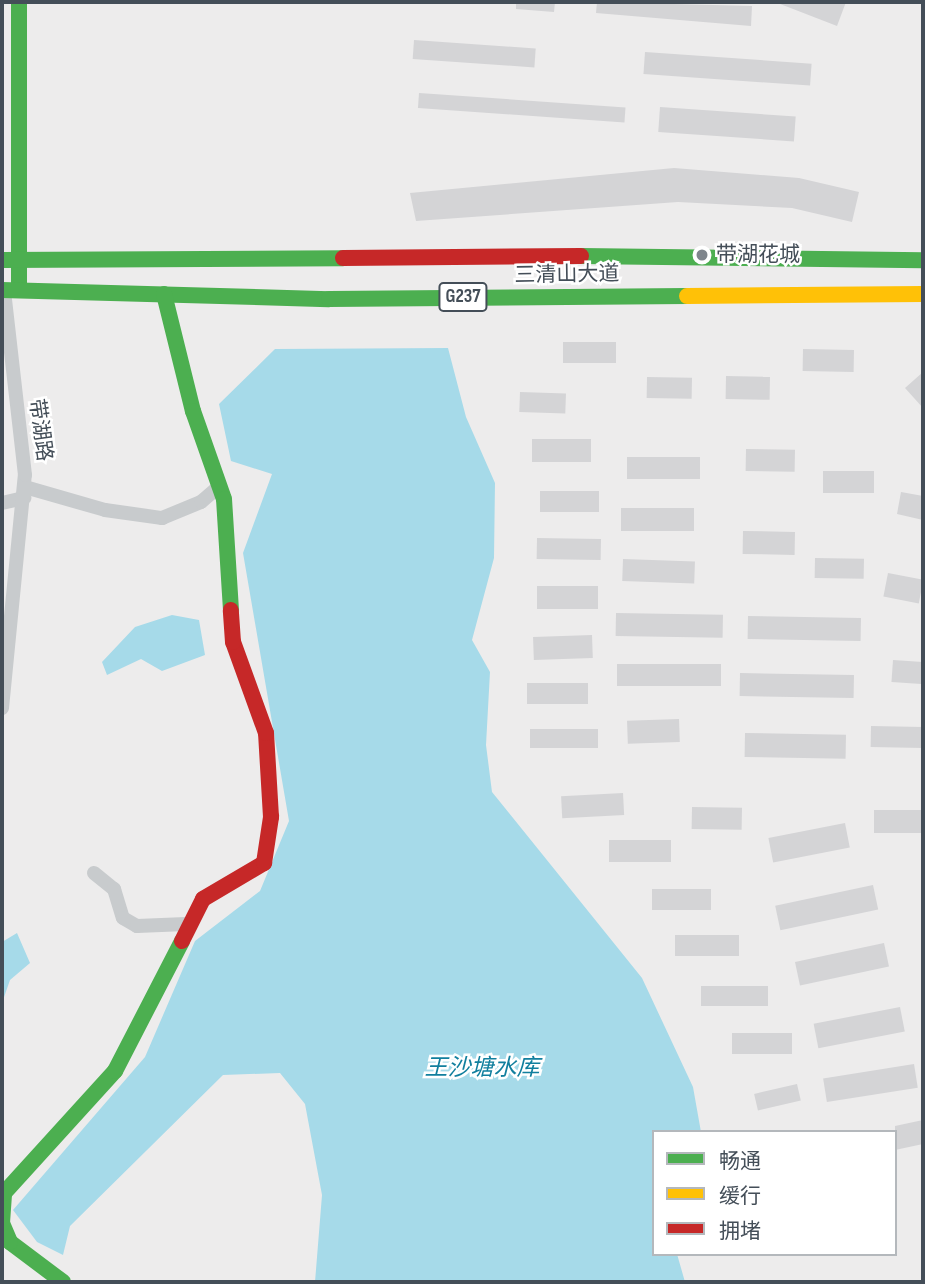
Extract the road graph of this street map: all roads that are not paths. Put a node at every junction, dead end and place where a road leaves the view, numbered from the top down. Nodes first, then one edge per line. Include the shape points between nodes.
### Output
1 (19, 2) edge
2 (2, 260) edge
3 (923, 260) edge
4 (19, 262) junction
5 (7, 288) edge
6 (164, 294) junction
7 (923, 294) edge
8 (218, 487) junction
9 (25, 492) junction
10 (2, 503) edge
11 (2, 708) edge
12 (94, 873) dead end
13 (186, 925) junction
14 (63, 1282) edge

1 - 4 main road, 带湖路
2 - 4 main road, 三清山大道 / G237
3 - 4 main road, 三清山大道 / G237 via 688,256
4 - 5 main road, 带湖路
5 - 6 main road, 三清山大道 / G237
5 - 9 street, 带湖路
6 - 7 main road, 三清山大道 / G237
6 - 8 main road
8 - 9 street via 201,502 162,518
8 - 13 main road via 233,642 266,733 271,817 264,863 202,899
9 - 10 street
9 - 11 street, 带湖路
12 - 13 street via 114,889 123,918 137,926
13 - 14 main road via 115,1071 4,1193 2,1223 10,1242

